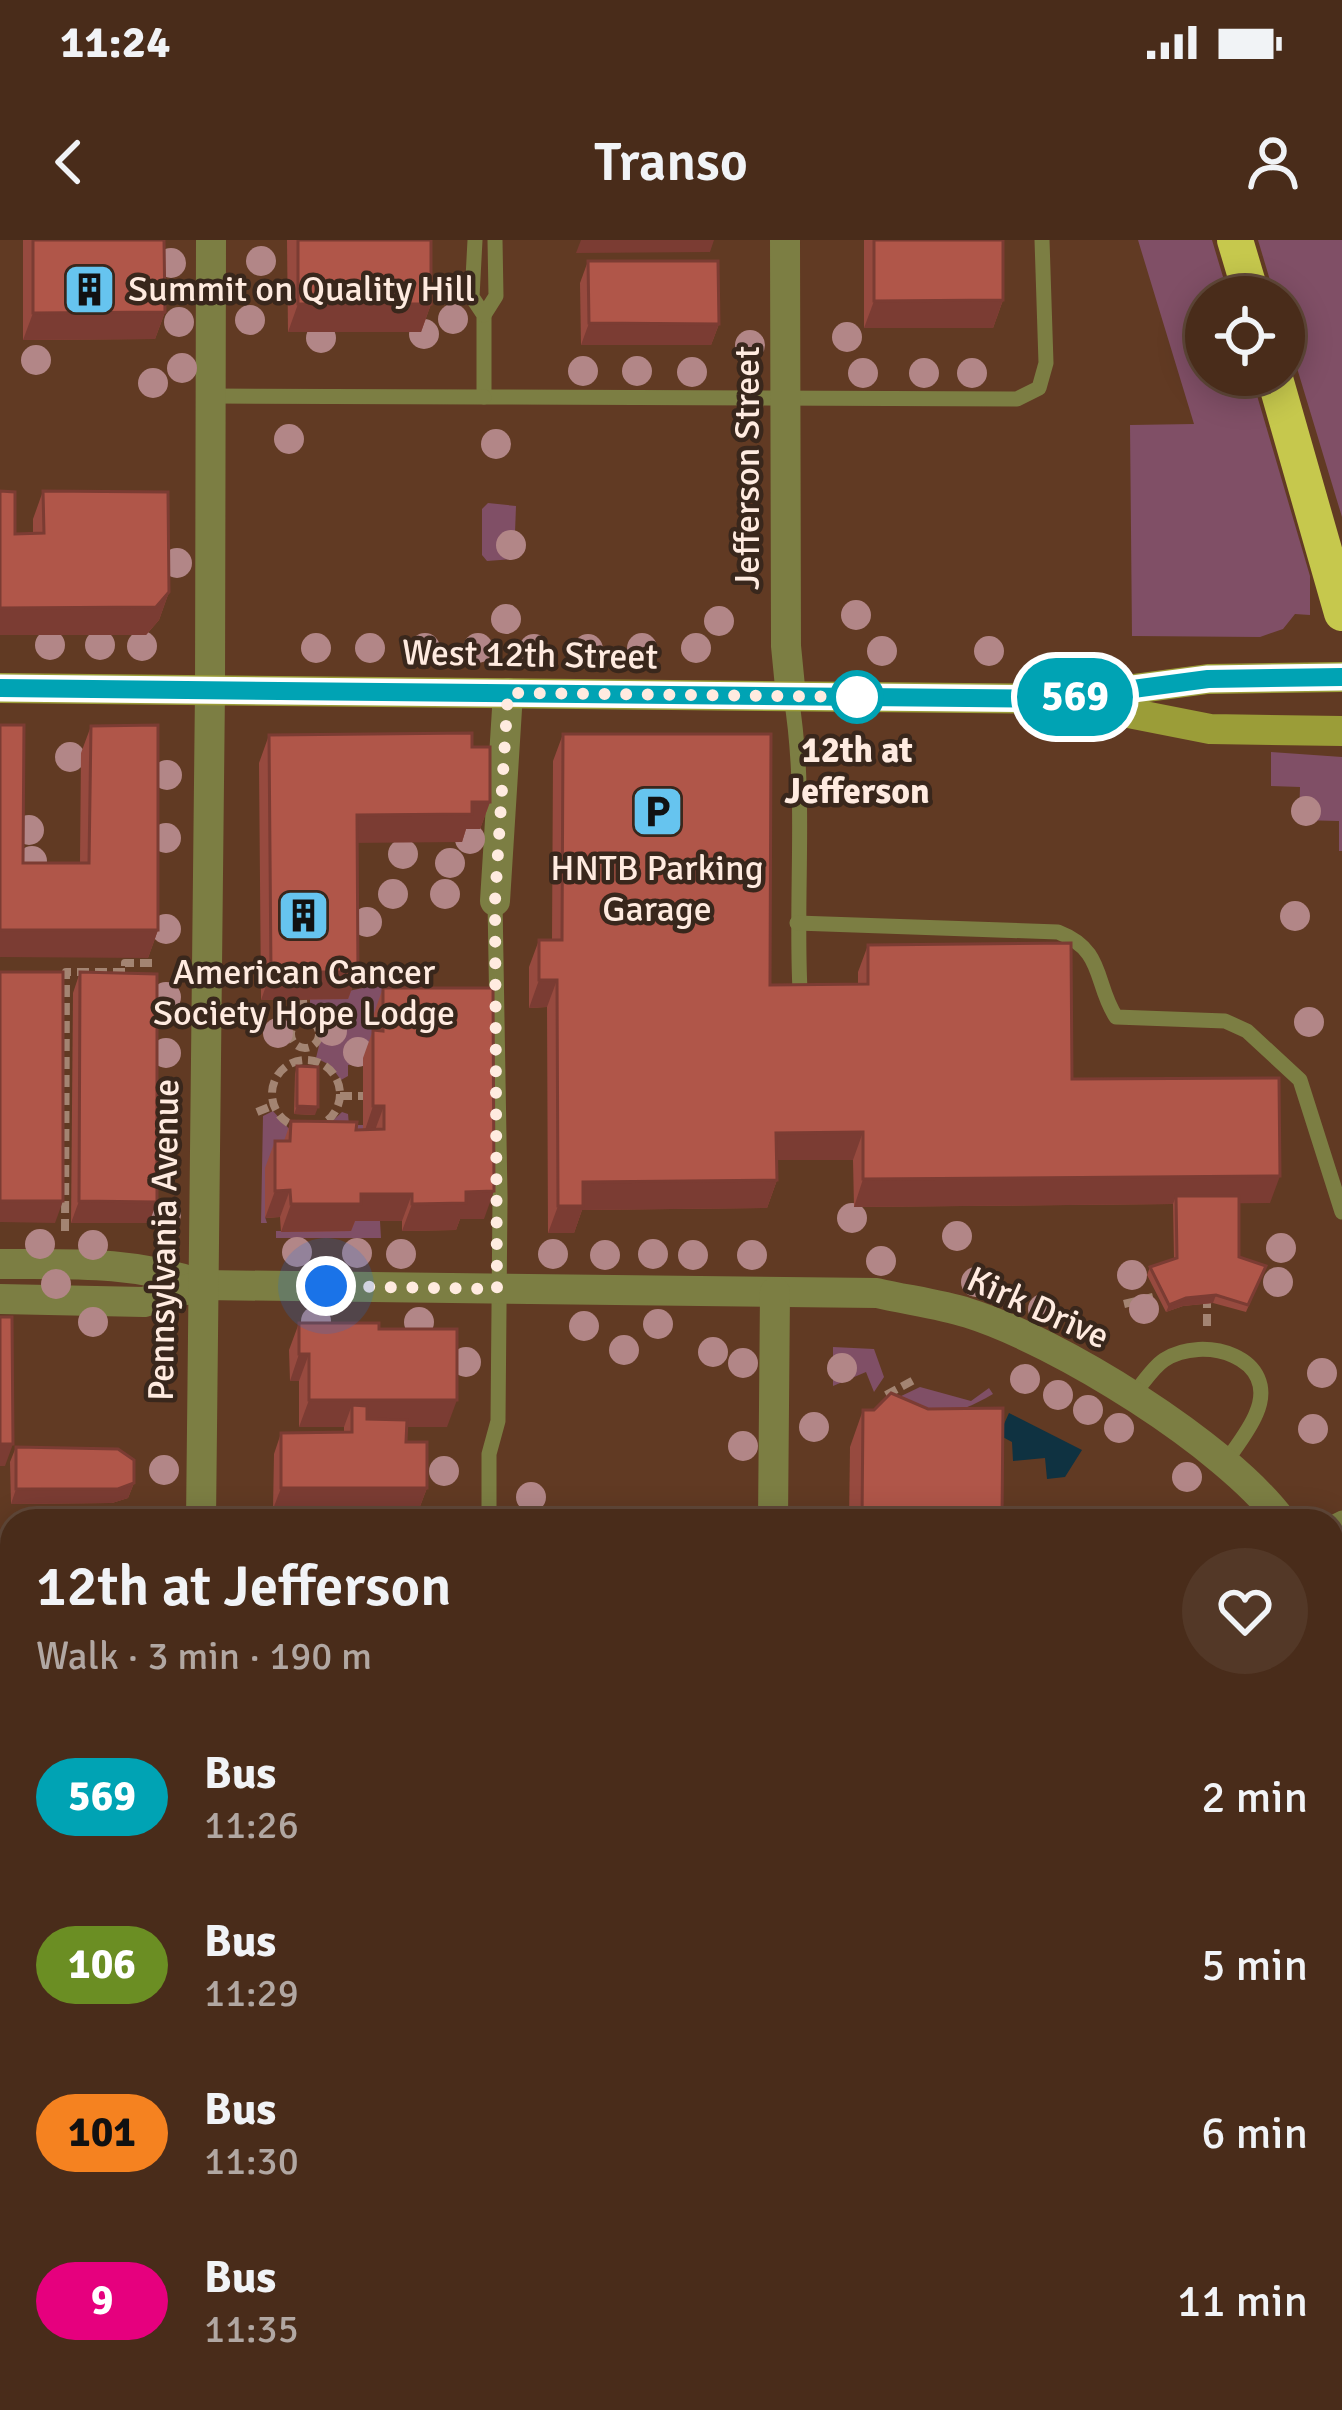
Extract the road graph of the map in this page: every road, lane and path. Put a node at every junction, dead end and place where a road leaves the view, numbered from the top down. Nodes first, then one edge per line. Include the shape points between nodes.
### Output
1 (211, 240) edge
2 (476, 240) edge
3 (495, 240) edge
4 (785, 240) edge
5 (1042, 240) edge
6 (1235, 240) edge
7 (1246, 276) edge
8 (484, 315) junction
9 (212, 396) junction
10 (1280, 396) edge
11 (484, 398) junction
12 (786, 399) junction
13 (1342, 614) edge
14 (1342, 677) edge
15 (0, 688) edge
16 (210, 690) junction
17 (508, 693) junction
18 (790, 697) junction
19 (1058, 699) junction
20 (1342, 731) edge
21 (495, 901) joint
22 (797, 923) junction
23 (155, 963) edge
24 (44, 987) edge
25 (66, 987) junction
26 (800, 990) edge
27 (303, 1000) edge
28 (304, 1020) junction
29 (304, 1048) junction
30 (304, 1060) junction
31 (305, 1074) edge
32 (340, 1096) junction
33 (363, 1096) dead end
34 (274, 1106) junction
35 (257, 1112) dead end
36 (305, 1114) edge
37 (305, 1128) junction
38 (1342, 1212) edge
39 (65, 1238) dead end
40 (0, 1264) edge
41 (202, 1285) junction
42 (497, 1289) junction
43 (776, 1292) junction
44 (1153, 1297) dead end
45 (0, 1299) edge
46 (1124, 1304) dead end
47 (914, 1380) dead end
48 (886, 1395) edge
49 (1132, 1396) junction
50 (1232, 1469) junction
51 (201, 1509) edge
52 (489, 1509) edge
53 (773, 1509) edge
54 (1270, 1509) edge

1 - 9 street, Pennsylvania Avenue
2 - 8 lane via 472,297
3 - 8 lane via 496,296
4 - 12 street, Jefferson Street
5 - 12 lane via 1046,363 1039,388 1017,398
6 - 7 highway
8 - 11 lane
9 - 11 lane
9 - 16 street, Pennsylvania Avenue
10 - 13 highway
11 - 12 lane
12 - 18 street, Jefferson Street
14 - 19 main road, West 12th Street via 1208,679
15 - 16 main road, West 12th Street
16 - 17 main road, West 12th Street
16 - 41 street, Pennsylvania Avenue
17 - 18 main road, West 12th Street
17 - 21 street
18 - 19 main road, West 12th Street
18 - 22 lane via 800,748
19 - 20 main road, West 12th Street via 1210,729
21 - 42 lane
22 - 26 lane
22 - 38 lane via 1058,932 1085,949 1116,1017 1236,1024 1300,1080
23 - 25 path via 66,972
24 - 25 path
25 - 39 path
27 - 28 path
28 - 29 path via 291,1034
28 - 29 path via 319,1033
29 - 30 path
30 - 31 path
30 - 32 path via 331,1070
30 - 34 path via 277,1074
32 - 33 path
32 - 37 path via 329,1119
34 - 35 path
34 - 37 path via 286,1122
36 - 37 path
40 - 41 street via 125,1265
41 - 42 street, Kirk Drive
41 - 45 street via 145,1303
41 - 51 street, Pennsylvania Avenue
42 - 43 street, Kirk Drive
42 - 52 lane
43 - 49 street, Kirk Drive via 877,1293 969,1313
43 - 53 street
44 - 46 path
47 - 48 path
49 - 50 street, Kirk Drive
49 - 50 lane via 1162,1361 1183,1352 1245,1358 1259,1400
50 - 54 street, Kirk Drive

